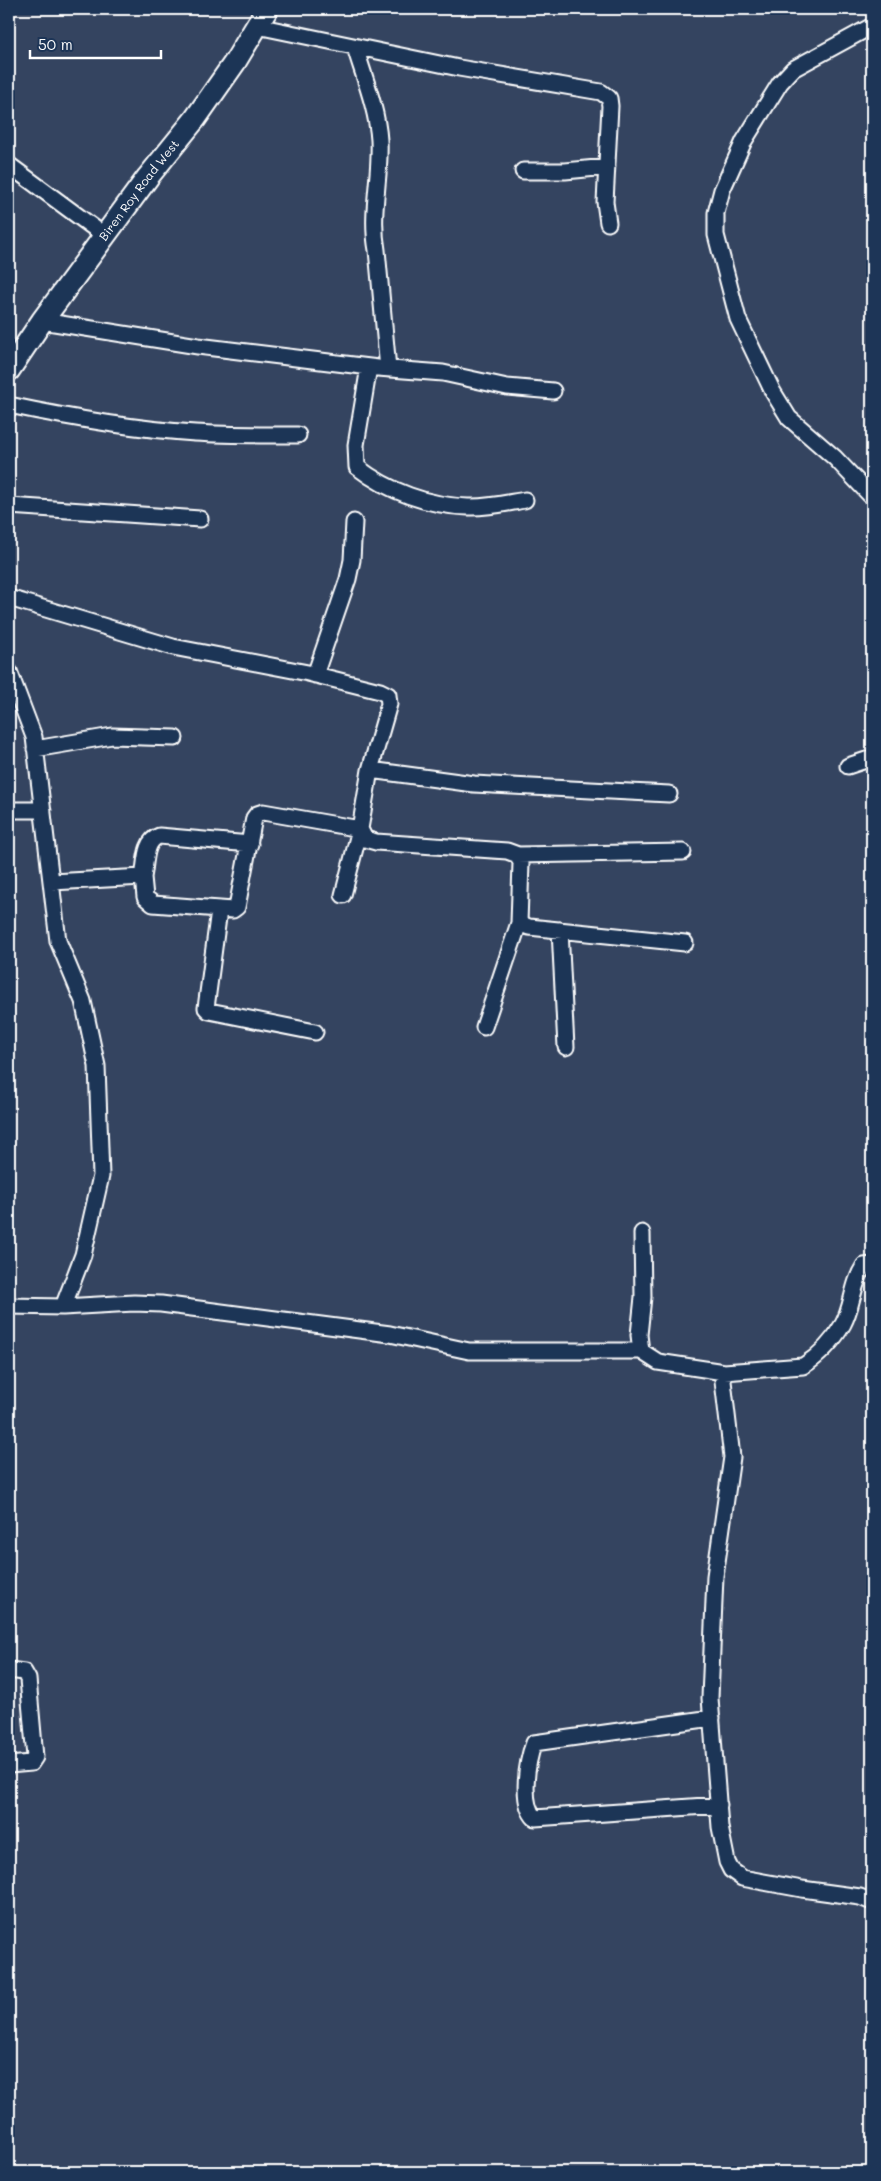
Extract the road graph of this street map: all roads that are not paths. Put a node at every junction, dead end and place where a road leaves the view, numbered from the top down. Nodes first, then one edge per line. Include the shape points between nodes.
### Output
1 (262, 17) edge
2 (872, 26) edge
3 (355, 47) junction
4 (9, 165) edge
5 (607, 167) junction
6 (523, 171) dead end
7 (608, 223) dead end
8 (105, 236) junction
9 (42, 321) junction
10 (369, 367) junction
11 (388, 369) junction
12 (9, 370) edge
13 (553, 391) dead end
14 (9, 405) edge
15 (298, 435) dead end
16 (872, 497) edge
17 (525, 500) dead end
18 (9, 506) edge
19 (200, 519) dead end
20 (354, 522) dead end
21 (9, 598) edge
22 (9, 671) edge
23 (316, 675) junction
24 (175, 738) dead end
25 (35, 749) junction
26 (872, 758) edge
27 (848, 766) dead end
28 (370, 770) junction
29 (669, 794) dead end
30 (9, 810) edge
31 (43, 810) junction
32 (360, 829) junction
33 (250, 844) junction
34 (683, 852) dead end
35 (518, 855) junction
36 (143, 877) junction
37 (52, 882) junction
38 (343, 895) dead end
39 (219, 910) junction
40 (519, 923) junction
41 (560, 930) junction
42 (685, 944) dead end
43 (484, 1027) dead end
44 (315, 1032) dead end
45 (566, 1047) dead end
46 (642, 1233) dead end
47 (872, 1265) edge
48 (9, 1306) edge
49 (63, 1307) junction
50 (641, 1351) junction
51 (724, 1372) junction
52 (9, 1670) edge
53 (712, 1718) junction
54 (9, 1765) edge
55 (719, 1805) junction
56 (872, 1902) edge

1 - 3 street
1 - 8 main road, Biren Roy Road West via 195,119
2 - 16 street via 794,69 780,83 744,142 722,190 716,213 716,236 738,319 773,392 789,418
3 - 5 street via 601,92 608,98 610,106
3 - 11 street via 379,138 374,233
4 - 8 street
5 - 6 street
5 - 7 street via 605,202
8 - 9 main road, Biren Roy Road West
9 - 10 street via 198,346
9 - 12 main road, Biren Roy Road West
10 - 11 street
10 - 17 street via 356,444 357,467 407,496 427,501 468,507
11 - 13 street via 443,373 507,387
14 - 15 street via 98,422 193,433
18 - 19 street
20 - 23 street via 348,579
21 - 23 street via 173,647
22 - 25 street via 29,719
23 - 28 street via 388,695 389,704
24 - 25 street via 112,736
25 - 31 street
26 - 27 street
28 - 29 street via 474,784
28 - 32 street
30 - 31 street
31 - 37 street
32 - 33 street via 263,812 254,818
32 - 35 street via 365,839 376,842 507,851
32 - 38 street
33 - 36 street via 159,836 149,843
33 - 39 street via 237,907
34 - 35 street
35 - 40 street
36 - 37 street
36 - 39 street via 145,897 153,904
37 - 49 street via 58,941 83,1001 97,1066 102,1160 83,1255
39 - 44 street via 208,1011
40 - 41 street
40 - 43 street
41 - 42 street
41 - 45 street
46 - 50 street
47 - 51 street via 864,1266 857,1277 844,1323 813,1360 803,1366
48 - 49 street
49 - 50 street via 161,1304 381,1332 468,1351
50 - 51 street via 658,1362
51 - 53 street via 732,1458 715,1576
52 - 54 street via 24,1672 28,1679 35,1758 31,1763
53 - 55 street
53 - 55 street via 534,1743 529,1758 526,1800 529,1813 535,1818
55 - 56 street via 727,1862 737,1875 794,1888 860,1897

